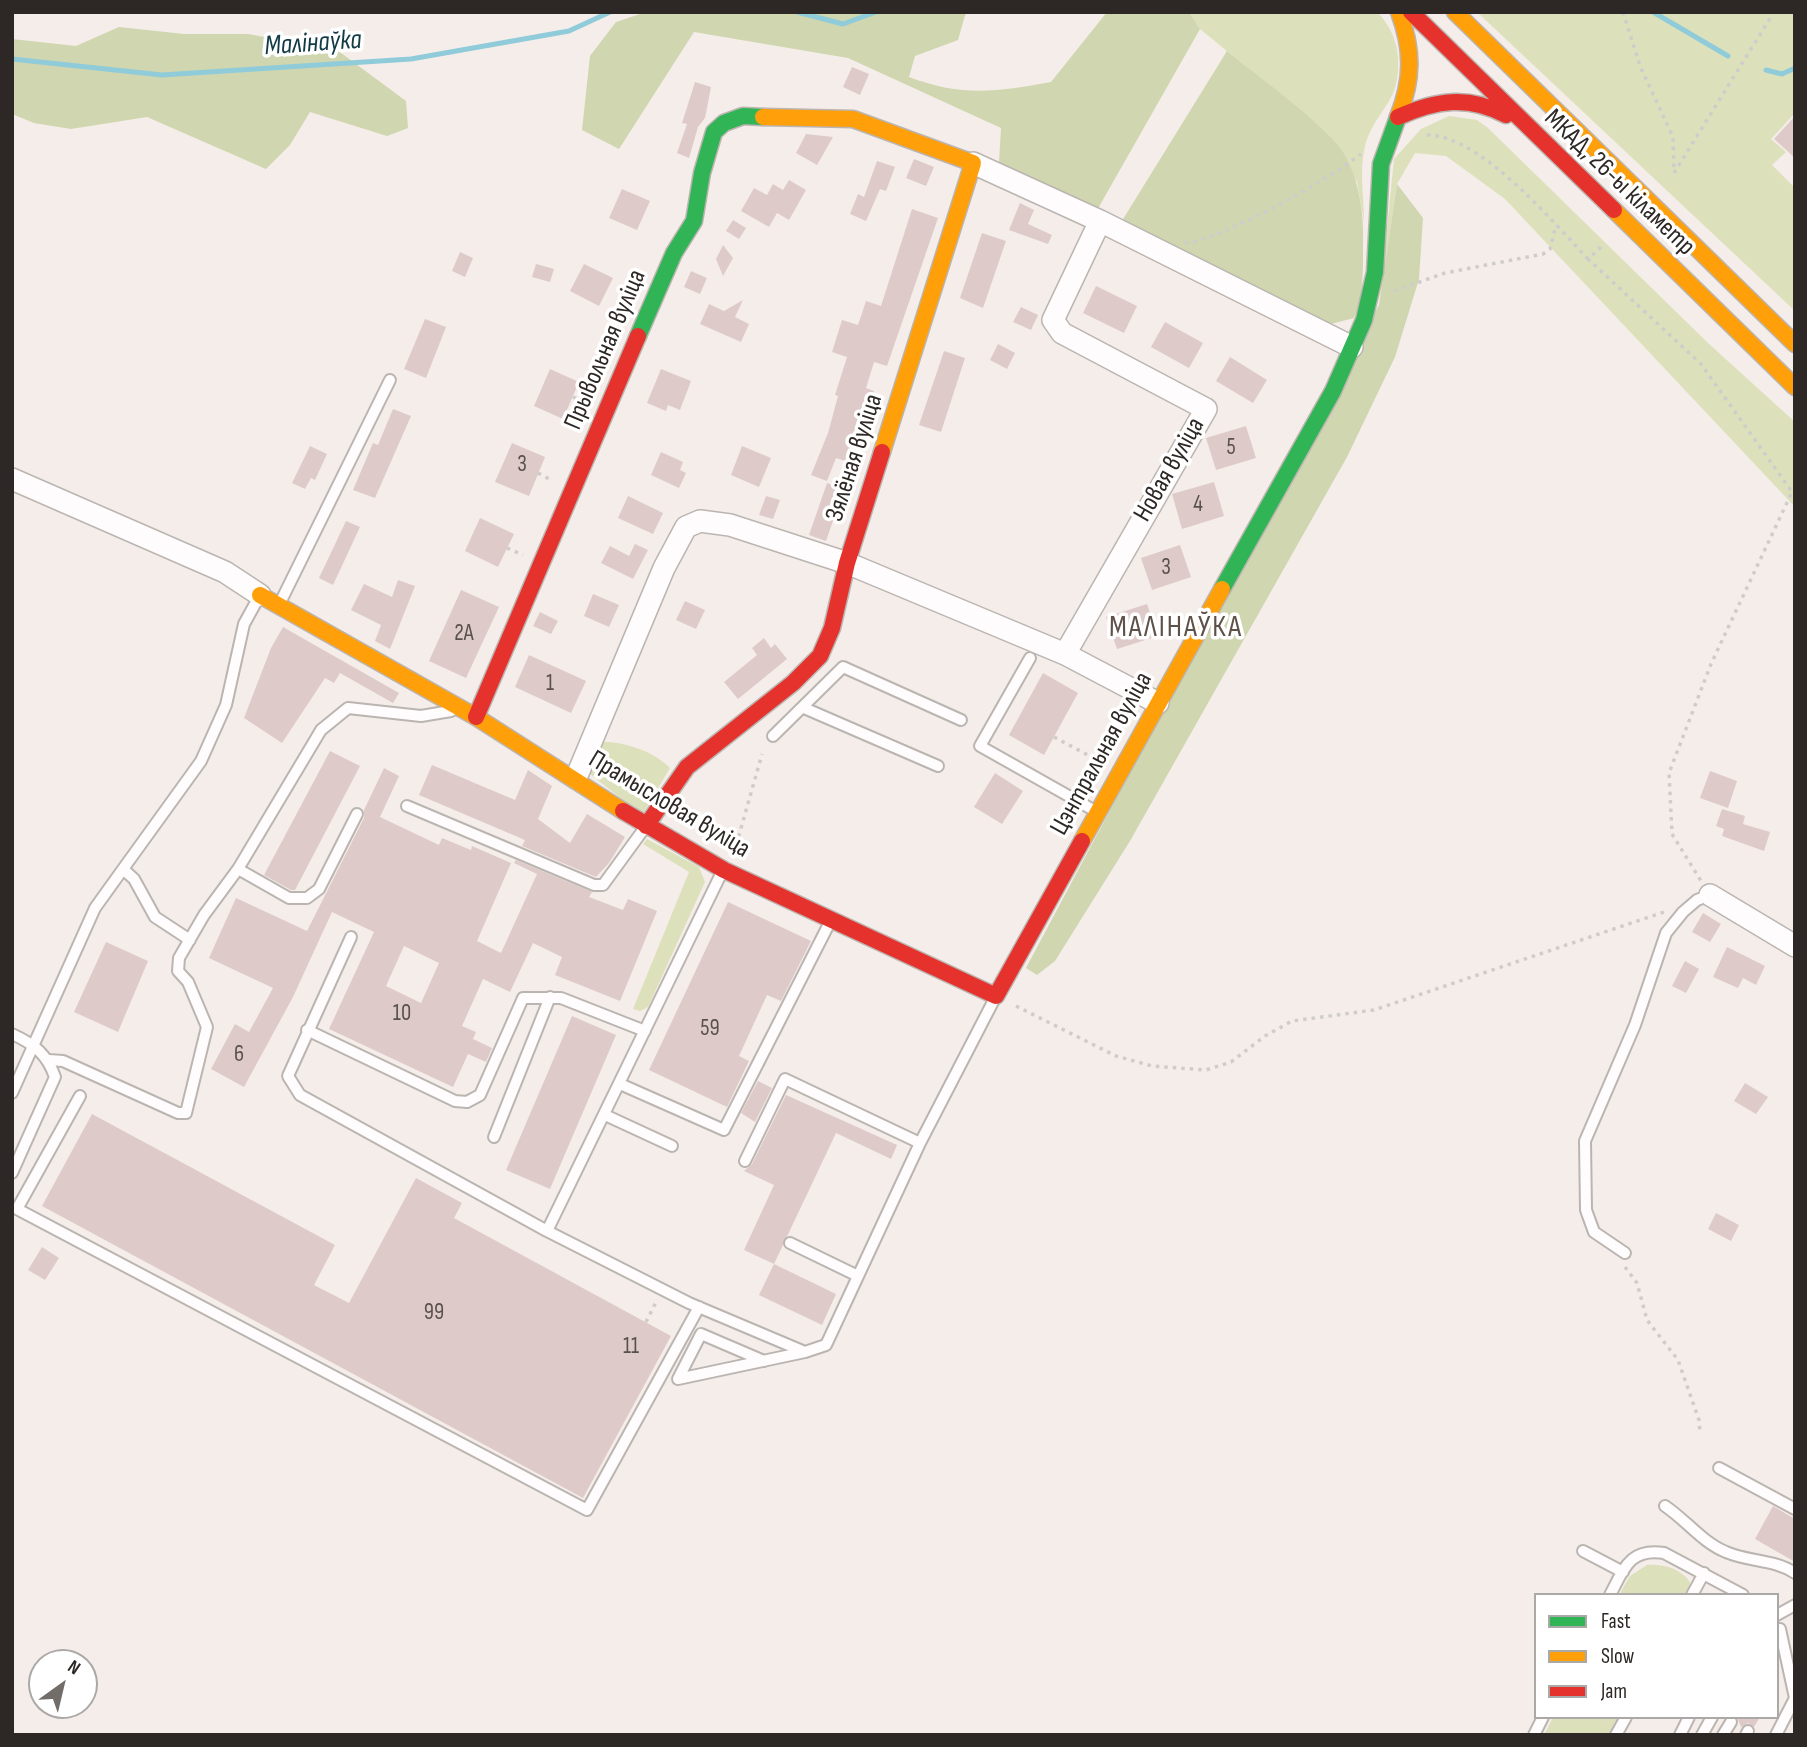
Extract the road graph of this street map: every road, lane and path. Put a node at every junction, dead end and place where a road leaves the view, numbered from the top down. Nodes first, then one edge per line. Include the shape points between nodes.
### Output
1 (1399, 12) edge
2 (1411, 12) edge
3 (1455, 12) edge
4 (1623, 12) edge
5 (1773, 12) edge
6 (1398, 117) junction
7 (1524, 125) junction
8 (1421, 135) dead end
9 (1371, 146) dead end
10 (974, 163) junction
11 (1100, 221) junction
12 (1556, 225) junction
13 (1601, 247) dead end
14 (1152, 248) junction
15 (1588, 259) junction
16 (1365, 314) junction
17 (1795, 344) edge
18 (1352, 347) junction
19 (390, 380) dead end
20 (1795, 387) edge
21 (12, 479) edge
22 (507, 548) dead end
23 (531, 559) dead end
24 (847, 563) junction
25 (269, 600) junction
26 (1065, 654) junction
27 (1030, 658) dead end
28 (1158, 703) junction
29 (804, 708) junction
30 (474, 716) junction
31 (961, 720) dead end
32 (773, 736) dead end
33 (1054, 737) dead end
34 (762, 754) dead end
35 (937, 766) dead end
36 (1119, 772) junction
37 (576, 778) junction
38 (407, 806) dead end
39 (1097, 812) junction
40 (357, 814) dead end
41 (646, 826) junction
42 (123, 869) junction
43 (238, 869) junction
44 (726, 871) junction
45 (1710, 895) junction
46 (1683, 912) junction
47 (831, 921) junction
48 (351, 937) dead end
49 (190, 940) junction
50 (1795, 946) edge
51 (996, 996) junction
52 (550, 997) junction
53 (307, 1030) junction
54 (645, 1031) junction
55 (12, 1034) edge
56 (32, 1043) junction
57 (49, 1060) junction
58 (620, 1084) junction
59 (12, 1093) edge
60 (80, 1096) dead end
61 (605, 1115) junction
62 (495, 1137) dead end
63 (920, 1143) junction
64 (672, 1146) dead end
65 (745, 1161) dead end
66 (12, 1173) edge
67 (547, 1231) junction
68 (790, 1243) dead end
69 (1621, 1256) joint
70 (858, 1276) junction
71 (662, 1289) junction
72 (699, 1307) junction
73 (646, 1322) dead end
74 (805, 1352) junction
75 (764, 1361) junction
76 (1700, 1433) dead end
77 (1719, 1468) dead end
78 (1665, 1506) dead end
79 (1795, 1509) edge
80 (1583, 1551) dead end
81 (1623, 1572) junction
82 (1704, 1573) junction
83 (1795, 1573) edge
84 (1611, 1593) edge
85 (1693, 1593) edge
86 (1739, 1593) edge
87 (1795, 1605) edge
88 (1779, 1624) edge
89 (1779, 1629) edge
90 (1543, 1719) edge
91 (1625, 1719) edge
92 (1688, 1719) edge
93 (1711, 1719) edge
94 (1731, 1721) dead end
95 (1534, 1735) edge
96 (1616, 1735) edge
97 (1679, 1735) edge
98 (1702, 1735) edge
99 (1723, 1735) edge
100 (1776, 1735) edge

1 - 6 main road, Цэнтральная вуліца via 1412,52 1412,78
2 - 7 main road, МКАД, 26-ы кіламетр
3 - 17 main road, МКАД, 26-ы кіламетр
4 - 5 path via 1640,66 1673,137 1674,173
6 - 7 main road via 1434,103 1466,99
6 - 16 main road, Цэнтральная вуліца via 1380,160 1374,277
7 - 20 main road, МКАД, 26-ы кіламетр
8 - 12 path via 1446,137 1466,147
9 - 14 path via 1332,174 1218,235
10 - 11 street
10 - 24 main road, Зялёная вуліца
10 - 30 main road, Прывольная вуліца via 853,119 743,116 714,132 694,221 674,253
11 - 14 street
11 - 26 street, Новая вуліца via 1052,320 1062,333 1206,409
12 - 15 path
12 - 16 path via 1550,249 1543,254 1480,265 1406,286 1386,294
13 - 15 path
14 - 18 street
15 - 45 path via 1701,365 1792,492 1711,664 1669,772 1672,834
16 - 18 main road, Цэнтральная вуліца
18 - 28 main road, Цэнтральная вуліца via 1333,391
19 - 25 lane
21 - 25 street via 225,572
22 - 23 path
24 - 26 street
24 - 37 street via 730,525 700,521 687,527 628,648
24 - 41 main road, Зялёная вуліца via 832,628 820,656 687,767
25 - 30 main road, Прамысловая вуліца
25 - 42 lane via 244,624 226,705 201,761
26 - 28 street
27 - 39 lane via 980,746
28 - 36 main road, Цэнтральная вуліца
29 - 31 lane via 843,667
29 - 32 lane
29 - 35 lane
30 - 37 main road, Прамысловая вуліца
30 - 43 lane via 348,708 321,730
33 - 36 path
34 - 44 path
36 - 39 main road, Цэнтральная вуліца
37 - 41 main road, Прамысловая вуліца
38 - 41 lane via 594,885 603,885
39 - 51 main road, Цэнтральная вуліца
40 - 43 lane via 319,889 307,898 289,898
41 - 44 main road, Прамысловая вуліца
42 - 49 lane via 134,879 155,917
42 - 56 lane via 95,908
43 - 49 lane
44 - 47 main road, Прамысловая вуліца
44 - 54 lane
45 - 46 lane
45 - 50 street
46 - 51 path via 1665,911 1374,1010 1292,1021 1231,1062 1206,1070 1152,1066 1116,1056
46 - 69 lane via 1658,951 1635,1025 1585,1141 1586,1210 1594,1232
47 - 51 main road, Прамысловая вуліца
47 - 58 lane via 724,1130
48 - 53 lane
49 - 57 lane via 179,958 178,971 188,982 207,1027 186,1113 178,1114 63,1061
51 - 63 lane
52 - 53 lane via 523,998 480,1095 467,1102 455,1101
52 - 54 lane
52 - 62 lane
53 - 67 lane via 289,1076 300,1095
54 - 58 lane
55 - 56 lane
56 - 57 lane
56 - 59 lane
57 - 66 lane via 55,1077
58 - 61 lane
60 - 72 lane via 17,1209 587,1510
61 - 64 lane
61 - 67 lane
63 - 65 lane via 785,1079
63 - 70 lane
67 - 71 lane
68 - 70 lane
69 - 76 path via 1637,1283 1647,1320 1678,1360
70 - 74 lane via 826,1345
71 - 72 lane
71 - 73 path
72 - 74 lane
74 - 75 lane
75 - 75 lane via 751,1363 678,1379 701,1335
77 - 79 lane
78 - 83 lane via 1728,1553 1782,1565
80 - 81 lane
81 - 82 lane via 1631,1559 1651,1551
81 - 84 lane
82 - 85 lane
82 - 86 lane
87 - 88 lane
89 - 100 lane via 1795,1698
90 - 95 lane
91 - 96 lane
92 - 97 lane
93 - 98 lane
94 - 99 lane

